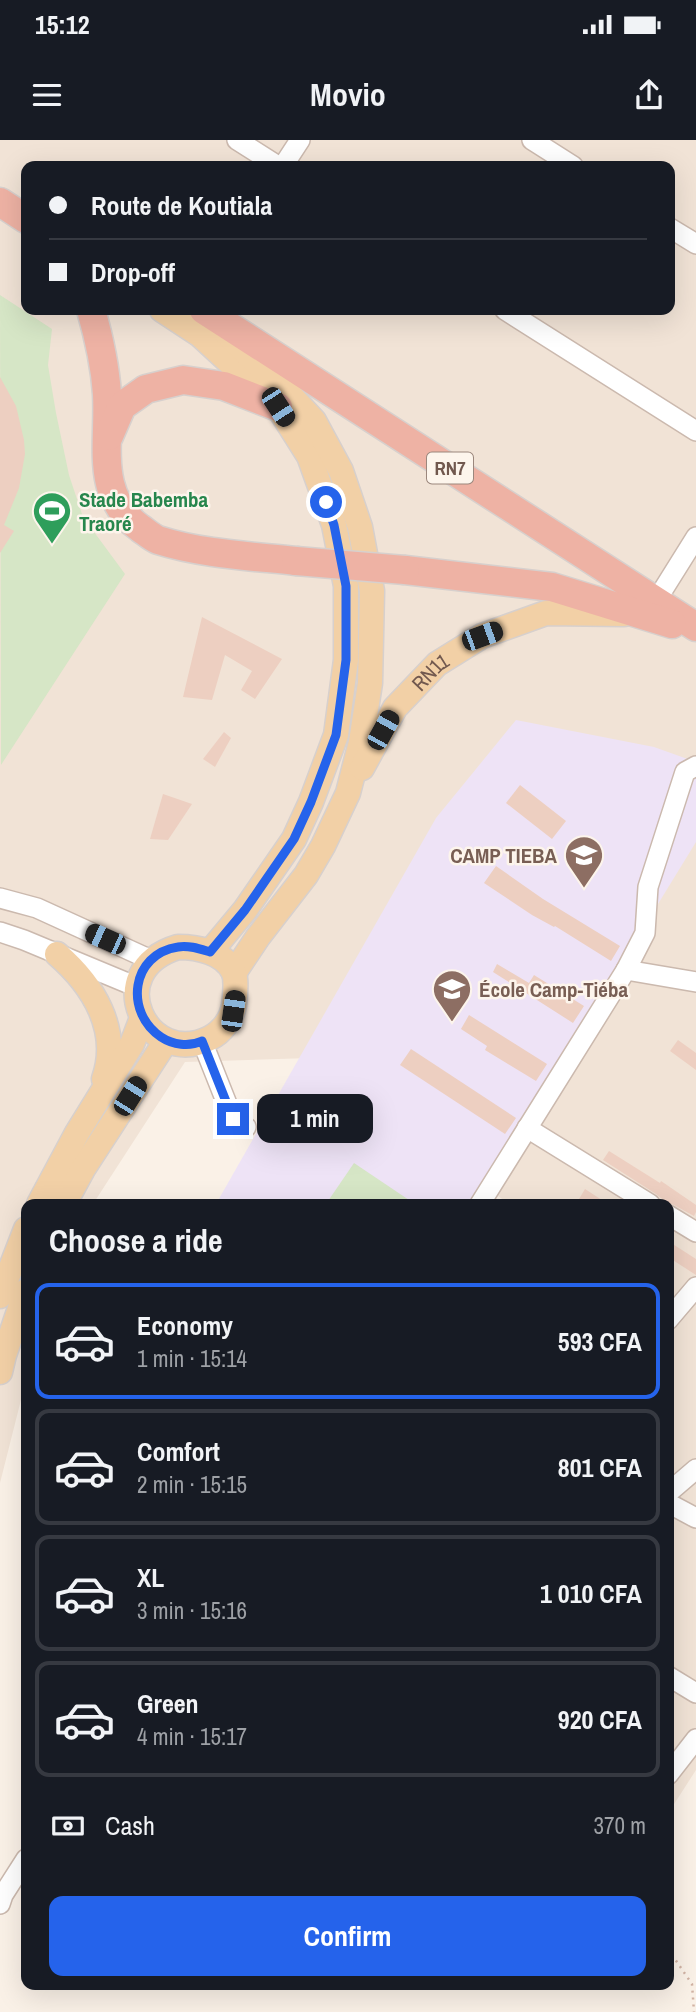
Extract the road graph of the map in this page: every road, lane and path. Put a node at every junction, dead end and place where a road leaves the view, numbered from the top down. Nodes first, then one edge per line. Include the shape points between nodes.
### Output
1 (237, 140) edge
2 (300, 140) edge
3 (532, 140) edge
4 (273, 161) edge
5 (285, 161) edge
6 (565, 161) edge
7 (0, 181) edge
8 (21, 195) edge
9 (0, 202) edge
10 (21, 216) edge
11 (675, 231) edge
12 (696, 244) edge
13 (92, 315) edge
14 (170, 315) edge
15 (208, 315) edge
16 (210, 315) edge
17 (513, 315) edge
18 (278, 407) junction
19 (696, 431) edge
20 (106, 445) junction
21 (696, 537) edge
22 (650, 608) junction
23 (696, 627) edge
24 (696, 633) edge
25 (696, 766) edge
26 (348, 793) junction
27 (0, 898) edge
28 (0, 932) edge
29 (210, 952) junction
30 (57, 954) junction
31 (151, 960) junction
32 (626, 970) junction
33 (233, 973) junction
34 (696, 982) edge
35 (137, 988) junction
36 (142, 1018) junction
37 (166, 1041) junction
38 (202, 1041) junction
39 (246, 1126) dead end
40 (527, 1128) junction
41 (77, 1133) junction
42 (41, 1199) edge
43 (67, 1199) edge
44 (483, 1199) edge
45 (642, 1199) edge
46 (674, 1219) edge
47 (696, 1232) edge
48 (21, 1242) edge
49 (696, 1287) edge
50 (0, 1296) edge
51 (21, 1305) edge
52 (674, 1313) edge
53 (0, 1372) edge
54 (696, 1469) edge
55 (674, 1488) edge
56 (674, 1506) edge
57 (696, 1518) edge
58 (674, 1680) edge
59 (696, 1693) edge
60 (684, 1743) edge
61 (674, 1763) edge
62 (21, 1867) edge
63 (0, 1904) edge
64 (674, 1958) edge
65 (694, 2012) edge

1 - 4 street
2 - 5 street
3 - 6 street
7 - 8 highway
9 - 10 highway
11 - 12 street
13 - 20 highway via 106,383
14 - 18 main road via 200,335
15 - 26 main road, RN11 via 314,421 341,471 360,527 372,591 370,683
16 - 22 highway, RN7
17 - 19 street
18 - 20 highway via 224,386 183,380 146,389 122,406
18 - 29 main road via 309,456 334,525 346,586 346,660 336,735 294,839
20 - 22 highway, bridge via 108,478 118,507 155,539 198,550 552,587
21 - 22 street
22 - 23 highway, RN7
22 - 24 highway
22 - 26 main road, RN11 / RN11 via 547,613 482,636 437,664 395,708
25 - 32 street via 685,772 648,887 645,933
26 - 33 main road, RN11 via 306,875
27 - 31 street via 37,908
28 - 30 street
29 - 31 main road via 178,947
29 - 33 main road via 222,958
30 - 35 street
30 - 41 main road via 91,989 109,1043 105,1076
31 - 35 main road
32 - 34 street
32 - 40 street
33 - 38 main road via 233,1011 225,1026
35 - 36 main road
36 - 37 main road
36 - 41 main road via 132,1044
37 - 38 main road via 180,1045
37 - 43 main road
38 - 39 street via 233,1119
40 - 44 street
40 - 45 street
41 - 42 main road
46 - 47 street
48 - 50 main road
49 - 52 street
51 - 53 main road
54 - 55 street
56 - 57 street
58 - 59 street
60 - 61 street
62 - 63 street
64 - 65 path via 692,1983

